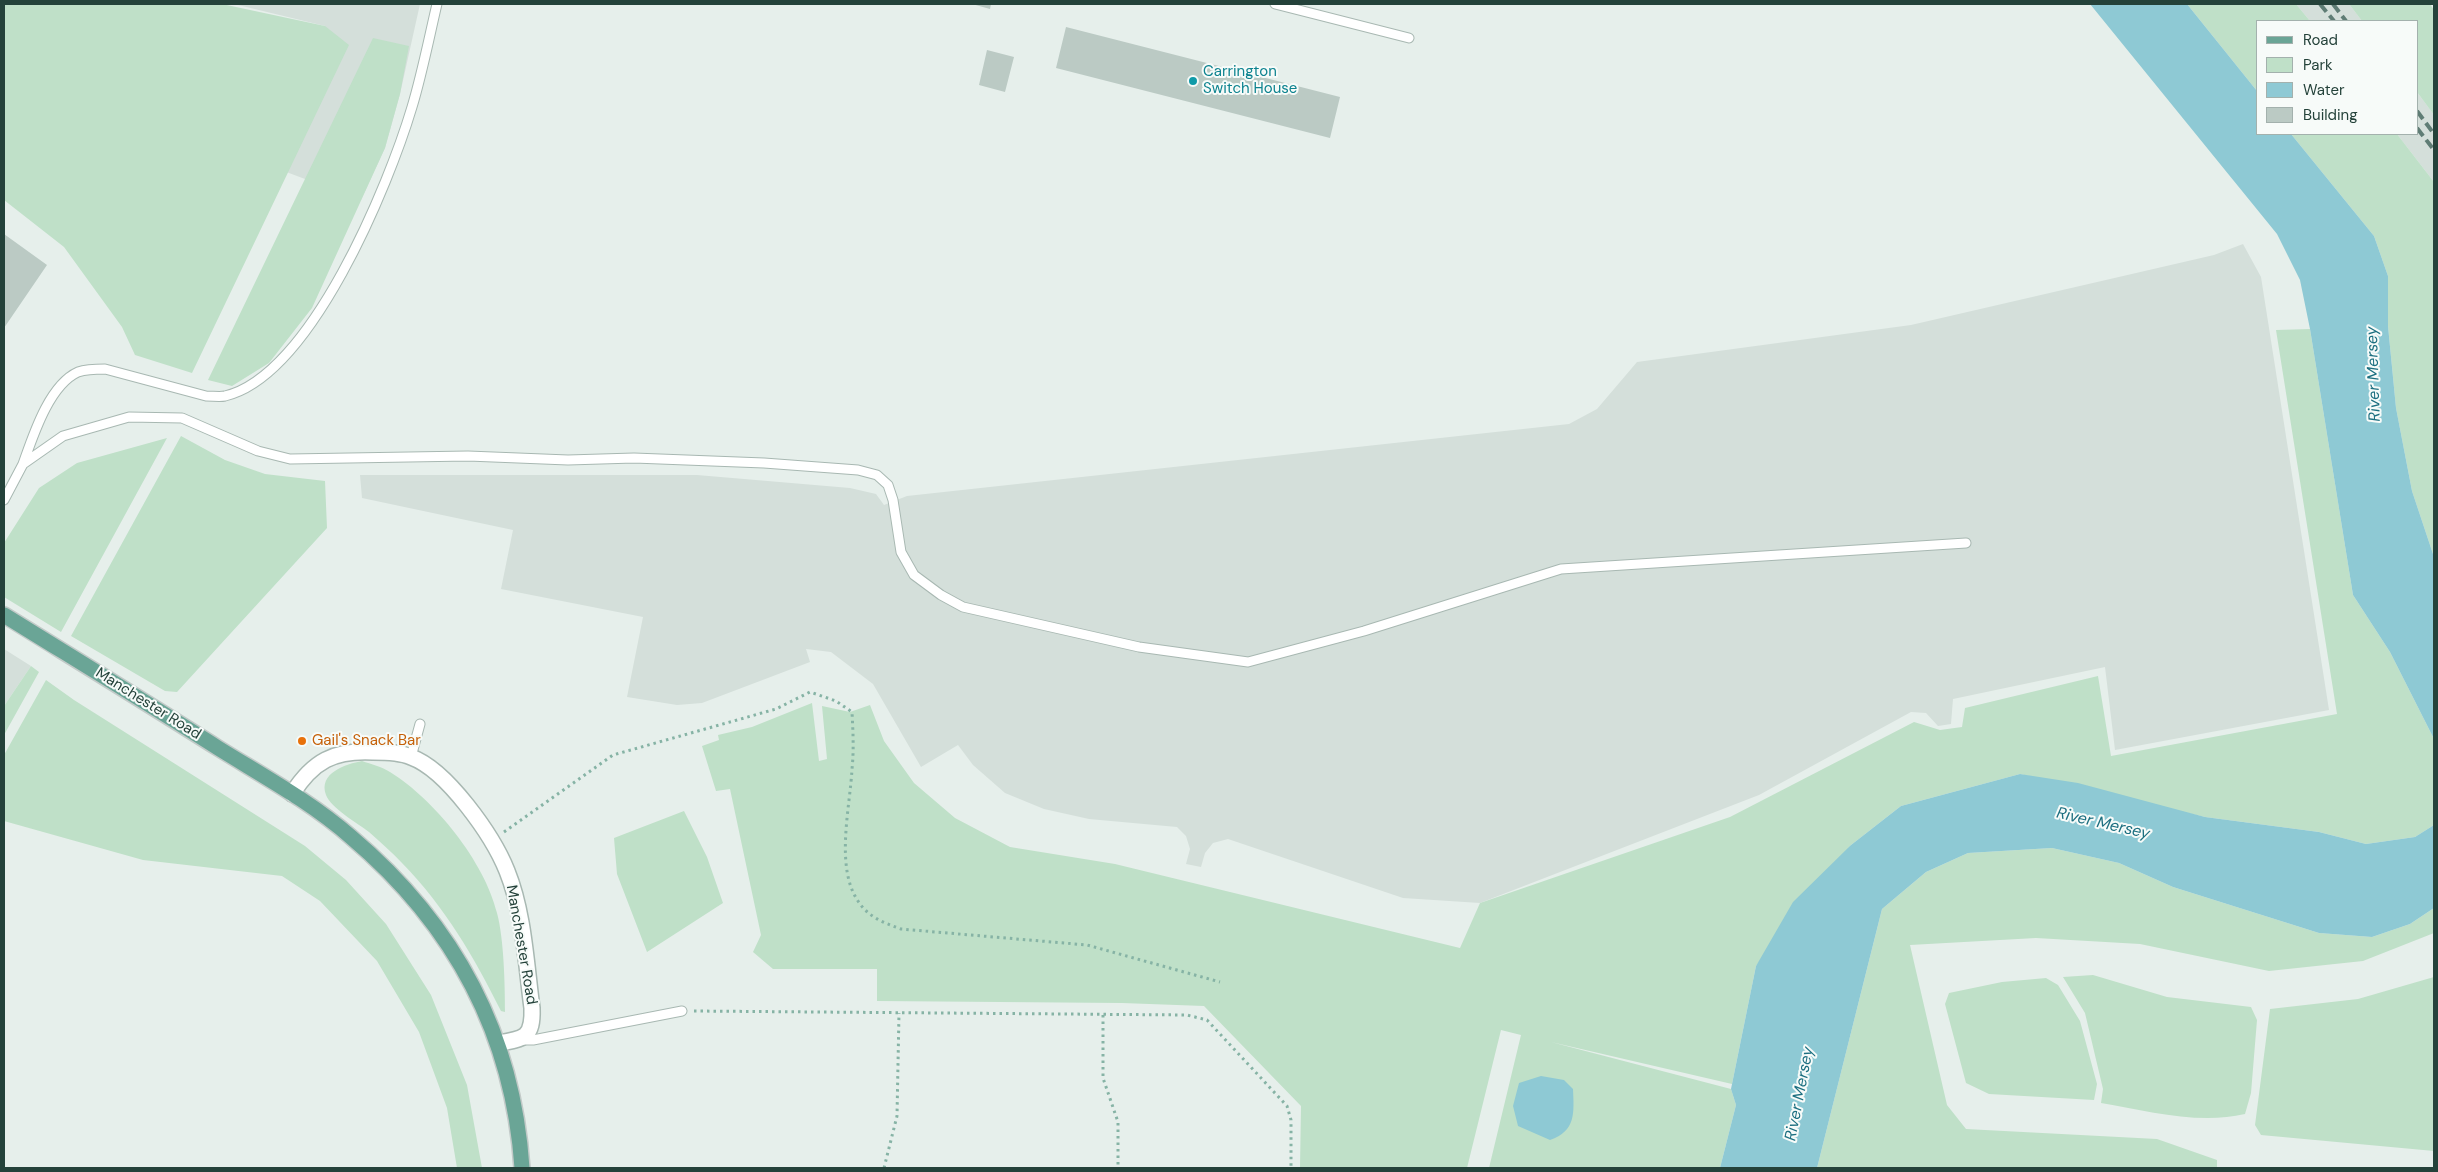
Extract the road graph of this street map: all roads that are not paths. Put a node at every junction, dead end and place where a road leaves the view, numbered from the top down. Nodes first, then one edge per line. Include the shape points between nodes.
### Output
1 (437, 4) edge
2 (1275, 4) edge
3 (1409, 38) dead end
4 (23, 464) junction
5 (4, 500) edge
6 (1966, 542) dead end
7 (4, 615) edge
8 (420, 724) dead end
9 (411, 757) junction
10 (292, 794) junction
11 (682, 1011) road end
12 (521, 1040) junction
13 (498, 1043) junction
14 (522, 1168) edge

1 - 4 lane via 413,106 382,190 337,281 317,316 294,346 255,382 224,396 206,396 105,369 78,372 58,390 37,425
2 - 3 lane
4 - 5 lane
4 - 6 lane via 63,436 129,417 182,418 258,451 290,459 634,458 858,470 877,475 888,485 901,552 914,575 941,596 963,606 1139,647 1248,662 1364,631 1561,569
7 - 10 main road, Manchester Road
8 - 9 lane
9 - 10 street, Manchester Road via 389,753 340,753 318,765 301,780
9 - 12 street, Manchester Road via 454,791 479,820 508,871 518,911 533,1023
10 - 13 main road, Manchester Road via 351,836 426,914 461,965 489,1017
11 - 12 lane
12 - 13 street
13 - 14 main road, Manchester Road via 514,1101

